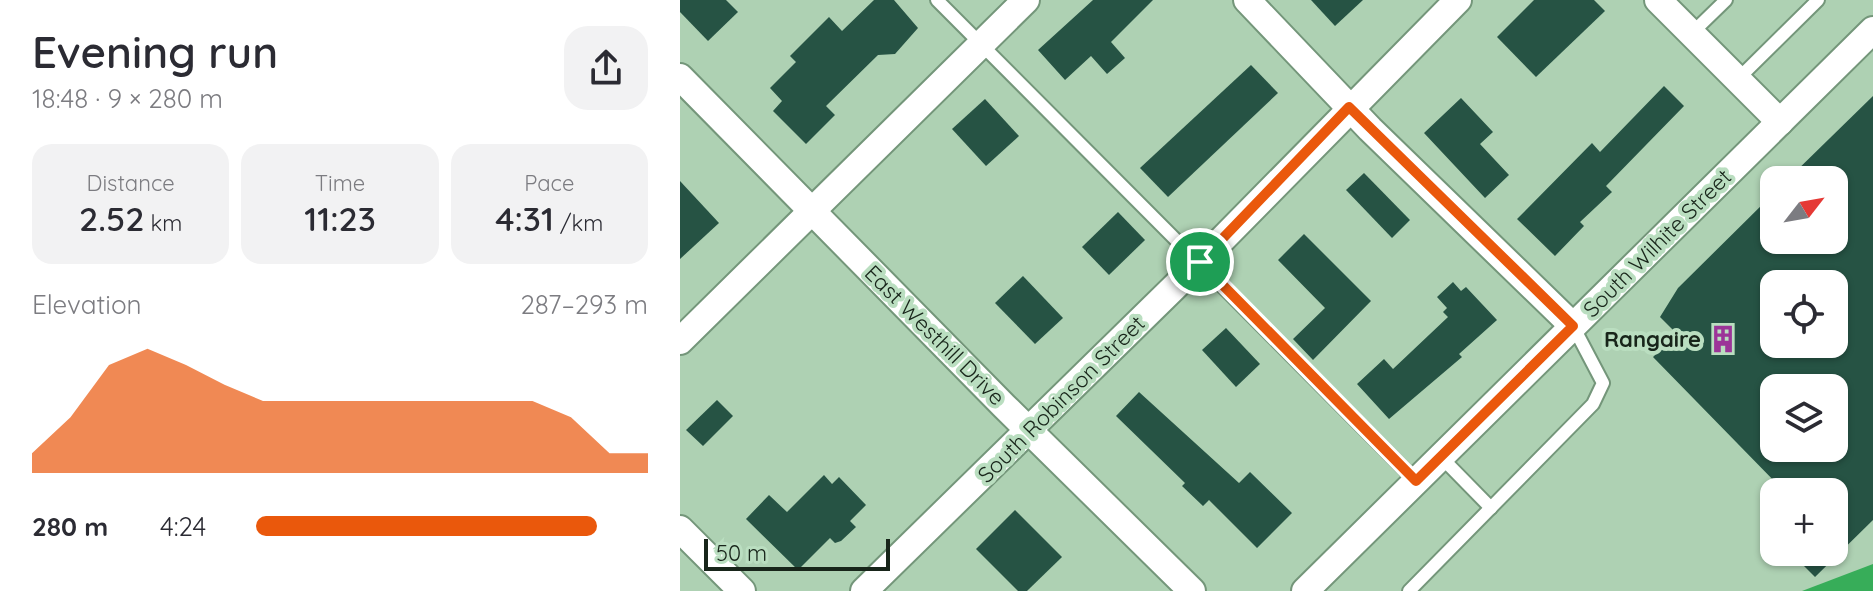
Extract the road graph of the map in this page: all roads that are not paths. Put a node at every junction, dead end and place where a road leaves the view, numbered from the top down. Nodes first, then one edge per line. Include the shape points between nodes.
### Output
1 (937, 0) edge
2 (1026, 0) edge
3 (1247, 0) edge
4 (1458, 0) edge
5 (1658, 0) edge
6 (1726, 0) edge
7 (1818, 0) edge
8 (1873, 30) edge
9 (1692, 33) junction
10 (982, 44) junction
11 (680, 77) edge
12 (1738, 79) junction
13 (1349, 107) junction
14 (1780, 122) junction
15 (813, 210) junction
16 (1200, 262) junction
17 (1573, 326) junction
18 (680, 341) edge
19 (1030, 431) junction
20 (1441, 457) junction
21 (1416, 481) junction
22 (1491, 508) junction
23 (680, 529) edge
24 (742, 591) edge
25 (864, 591) edge
26 (1192, 591) edge
27 (1305, 591) edge
28 (1409, 591) edge

1 - 10 lane
2 - 10 street
3 - 13 street
4 - 13 street, South Robinson Street
5 - 9 street
6 - 9 lane
7 - 12 lane
8 - 14 street, South Wilhite Street
9 - 12 street
10 - 15 street
10 - 16 lane
11 - 15 street, East Westhill Drive
12 - 14 street
13 - 16 street, South Robinson Street
13 - 17 street
14 - 17 street, South Wilhite Street
15 - 18 street
15 - 19 street, East Westhill Drive
16 - 19 street, South Robinson Street
16 - 21 lane
17 - 20 street, South Wilhite Street
17 - 22 lane via 1603,383 1593,404
19 - 25 street, South Robinson Street
19 - 26 street, East Westhill Drive
20 - 21 street, South Wilhite Street
20 - 22 lane
21 - 27 street, South Wilhite Street
22 - 28 lane
23 - 24 street

